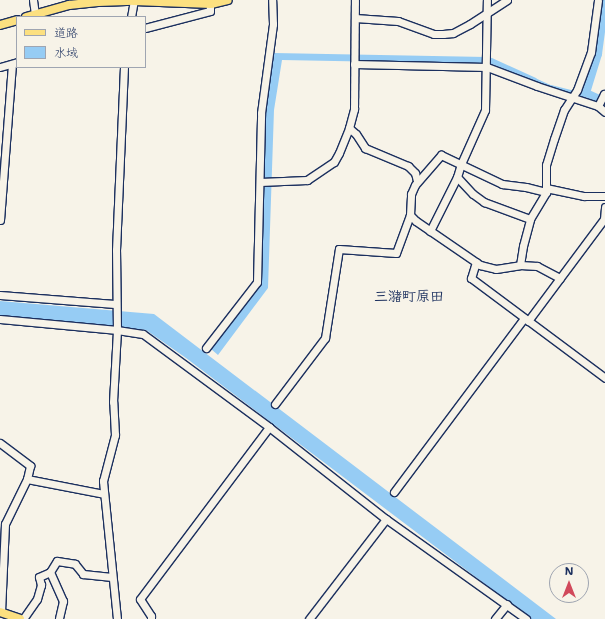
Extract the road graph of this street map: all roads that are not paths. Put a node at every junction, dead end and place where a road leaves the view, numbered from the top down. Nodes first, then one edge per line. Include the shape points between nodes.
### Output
1 (33, 0) edge
2 (134, 0) edge
3 (228, 0) edge
4 (272, 0) edge
5 (355, 0) edge
6 (487, 0) edge
7 (507, 0) edge
8 (598, 0) edge
9 (210, 2) edge
10 (487, 12) junction
11 (35, 14) junction
12 (29, 16) edge
13 (131, 16) edge
14 (355, 18) junction
15 (16, 20) edge
16 (0, 25) edge
17 (146, 28) edge
18 (14, 63) edge
19 (354, 63) junction
20 (487, 66) junction
21 (0, 67) edge
22 (124, 68) edge
23 (575, 94) junction
24 (605, 95) edge
25 (598, 106) junction
26 (605, 112) edge
27 (349, 128) junction
28 (460, 164) junction
29 (457, 177) junction
30 (417, 181) junction
31 (260, 182) junction
32 (546, 190) junction
33 (605, 196) edge
34 (605, 207) edge
35 (410, 215) junction
36 (530, 219) junction
37 (0, 220) edge
38 (430, 231) junction
39 (476, 262) junction
40 (520, 265) junction
41 (560, 278) junction
42 (0, 295) edge
43 (116, 304) junction
44 (0, 319) edge
45 (526, 319) junction
46 (117, 330) junction
47 (206, 348) dead end
48 (605, 378) edge
49 (275, 404) dead end
50 (269, 427) junction
51 (0, 443) edge
52 (27, 479) junction
53 (394, 492) dead end
54 (104, 494) junction
55 (386, 519) junction
56 (1, 551) edge
57 (50, 572) junction
58 (112, 577) junction
59 (507, 604) junction
60 (0, 612) edge
61 (20, 619) edge
62 (24, 619) edge
63 (59, 619) edge
64 (117, 619) edge
65 (150, 619) edge
66 (309, 619) edge
67 (495, 619) edge
68 (526, 619) edge

1 - 11 street
2 - 9 main road
2 - 11 main road via 69,6
2 - 13 street
3 - 9 main road
4 - 31 street via 273,24 261,113
5 - 14 street
6 - 10 street
7 - 10 street
8 - 23 street via 591,52
9 - 17 street via 210,11
10 - 14 street via 453,33 444,34 434,34 398,21
10 - 20 street
11 - 12 main road
14 - 19 street
15 - 16 main road
18 - 21 street
18 - 37 street
19 - 20 street
19 - 27 street via 354,109
20 - 23 street via 537,86
20 - 28 street via 485,110
22 - 43 street
23 - 25 street
23 - 32 street via 564,110 546,165
24 - 25 street
25 - 26 street
27 - 30 street via 365,148 408,166 415,173
27 - 31 street via 334,162 307,180
28 - 29 street
28 - 30 street via 441,155
28 - 32 street via 502,184
29 - 36 street via 484,202
29 - 38 street
30 - 35 street via 411,194
31 - 47 street via 257,282
32 - 33 street via 584,196
32 - 36 street
34 - 41 street via 604,219
35 - 38 street
35 - 49 street via 396,253 339,249 325,338
36 - 40 street
38 - 39 street
39 - 40 street via 496,269
39 - 45 street via 471,278
40 - 41 street via 537,266
41 - 45 street
42 - 43 street
43 - 46 street
44 - 46 street
45 - 48 street
45 - 53 street
46 - 50 street via 143,334
46 - 54 street via 114,435 105,472
50 - 55 street
50 - 65 street via 140,599 151,616
51 - 52 street via 30,466
52 - 54 street
52 - 56 street via 5,524
54 - 58 street
55 - 59 street
55 - 66 street
56 - 60 street
57 - 58 street via 57,561 75,564 83,574
57 - 62 street via 39,577 41,585 37,599
57 - 63 street via 63,601
58 - 64 street
59 - 67 street
59 - 68 street
60 - 61 main road

